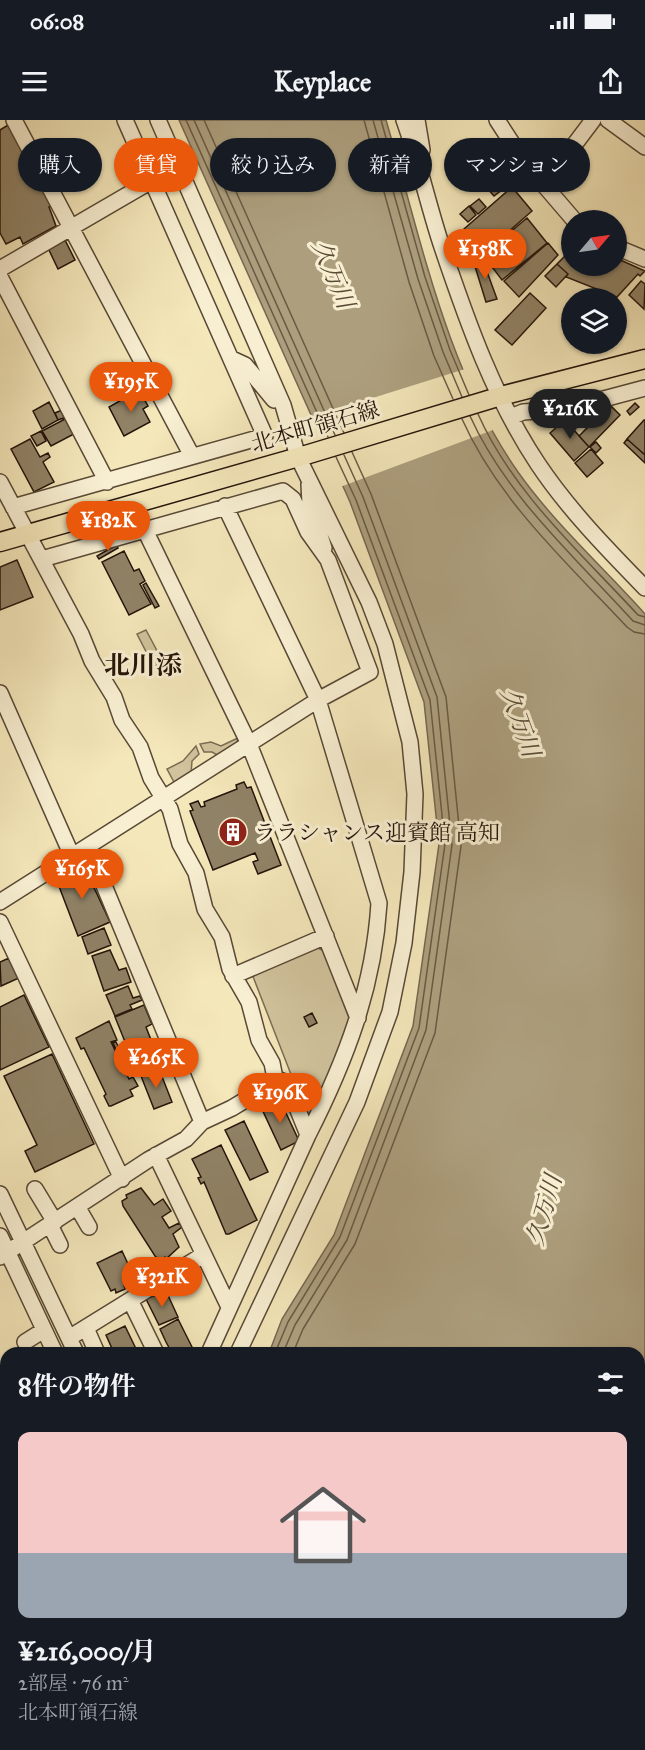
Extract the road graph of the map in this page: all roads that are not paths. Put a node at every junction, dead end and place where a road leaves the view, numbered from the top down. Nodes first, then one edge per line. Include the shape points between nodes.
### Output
1 (14, 120) edge
2 (125, 120) edge
3 (158, 120) edge
4 (404, 120) edge
5 (417, 120) edge
6 (497, 120) edge
7 (593, 120) edge
8 (608, 120) edge
9 (133, 138) edge
10 (410, 138) edge
11 (420, 138) edge
12 (509, 138) edge
13 (579, 138) edge
14 (645, 147) edge
15 (132, 192) edge
16 (158, 192) edge
17 (427, 192) edge
18 (551, 192) edge
19 (566, 210) edge
20 (72, 226) junction
21 (627, 252) edge
22 (645, 259) edge
23 (0, 268) edge
24 (0, 277) edge
25 (232, 359) junction
26 (645, 359) edge
27 (645, 388) edge
28 (496, 397) junction
29 (511, 417) junction
30 (286, 419) junction
31 (192, 456) junction
32 (303, 456) junction
33 (309, 480) junction
34 (0, 482) edge
35 (107, 482) junction
36 (225, 506) junction
37 (13, 507) junction
38 (146, 530) junction
39 (27, 534) junction
40 (0, 542) edge
41 (42, 559) junction
42 (327, 560) junction
43 (645, 588) edge
44 (0, 693) edge
45 (318, 700) junction
46 (249, 744) junction
47 (165, 798) junction
48 (88, 847) junction
49 (72, 856) junction
50 (0, 902) edge
51 (0, 922) edge
52 (326, 936) junction
53 (233, 976) junction
54 (358, 1018) junction
55 (275, 1078) junction
56 (202, 1122) junction
57 (308, 1135) junction
58 (156, 1155) junction
59 (122, 1179) junction
60 (35, 1189) dead end
61 (0, 1194) edge
62 (78, 1208) junction
63 (52, 1223) junction
64 (89, 1227) dead end
65 (0, 1236) edge
66 (23, 1241) junction
67 (60, 1245) dead end
68 (4, 1255) edge
69 (203, 1255) junction
70 (130, 1300) junction
71 (229, 1307) junction
72 (91, 1321) junction
73 (44, 1330) junction
74 (69, 1338) junction
75 (25, 1342) dead end
76 (50, 1347) edge
77 (73, 1347) edge
78 (97, 1347) edge
79 (153, 1347) edge
80 (212, 1347) edge
81 (241, 1347) edge

1 - 20 street
2 - 9 street
3 - 30 street
4 - 10 street
5 - 11 street
6 - 12 street
7 - 13 street
8 - 14 street
15 - 20 street
16 - 25 street
17 - 28 street
18 - 19 street
20 - 23 street
20 - 31 street
21 - 22 street
24 - 35 street
25 - 30 street via 245,365 265,387
25 - 31 street via 265,436
26 - 28 main road, 北本町領石線
27 - 29 street via 566,409 523,412
28 - 29 street
28 - 32 main road, 北本町領石線
29 - 43 street via 555,487
30 - 32 street
31 - 35 street
32 - 33 street
32 - 39 main road, 北本町領石線
33 - 42 street via 310,504
33 - 81 street via 369,602 396,683 410,742 415,794 412,872 404,943 390,1012 373,1062
34 - 37 street
35 - 37 street
36 - 38 street
36 - 42 street via 277,492 288,493
36 - 45 street
37 - 39 street
38 - 41 street
38 - 46 street via 177,607 237,731
39 - 40 main road, 北本町領石線
39 - 41 street
41 - 47 street
42 - 45 street via 370,672
44 - 49 street
45 - 46 street
45 - 54 street via 380,903 378,932
46 - 47 street
46 - 52 street
47 - 48 street
47 - 53 street via 180,844 196,873 205,909 222,937
48 - 49 street
48 - 56 street
49 - 50 street
51 - 59 street
52 - 53 street
52 - 54 street
53 - 55 street via 249,1002
54 - 57 street via 339,1074
55 - 56 street via 251,1097
55 - 57 street via 288,1083
56 - 58 street via 186,1139
57 - 71 street
58 - 59 street
58 - 69 street
59 - 62 street
60 - 63 street
61 - 66 street
62 - 63 street
62 - 64 street
63 - 66 street
63 - 67 street
65 - 68 street
66 - 68 street
66 - 74 street
68 - 73 street
69 - 70 street
69 - 71 street
70 - 72 street
70 - 79 street
71 - 80 street
72 - 74 street
72 - 78 street
73 - 75 street
73 - 76 street
74 - 77 street

